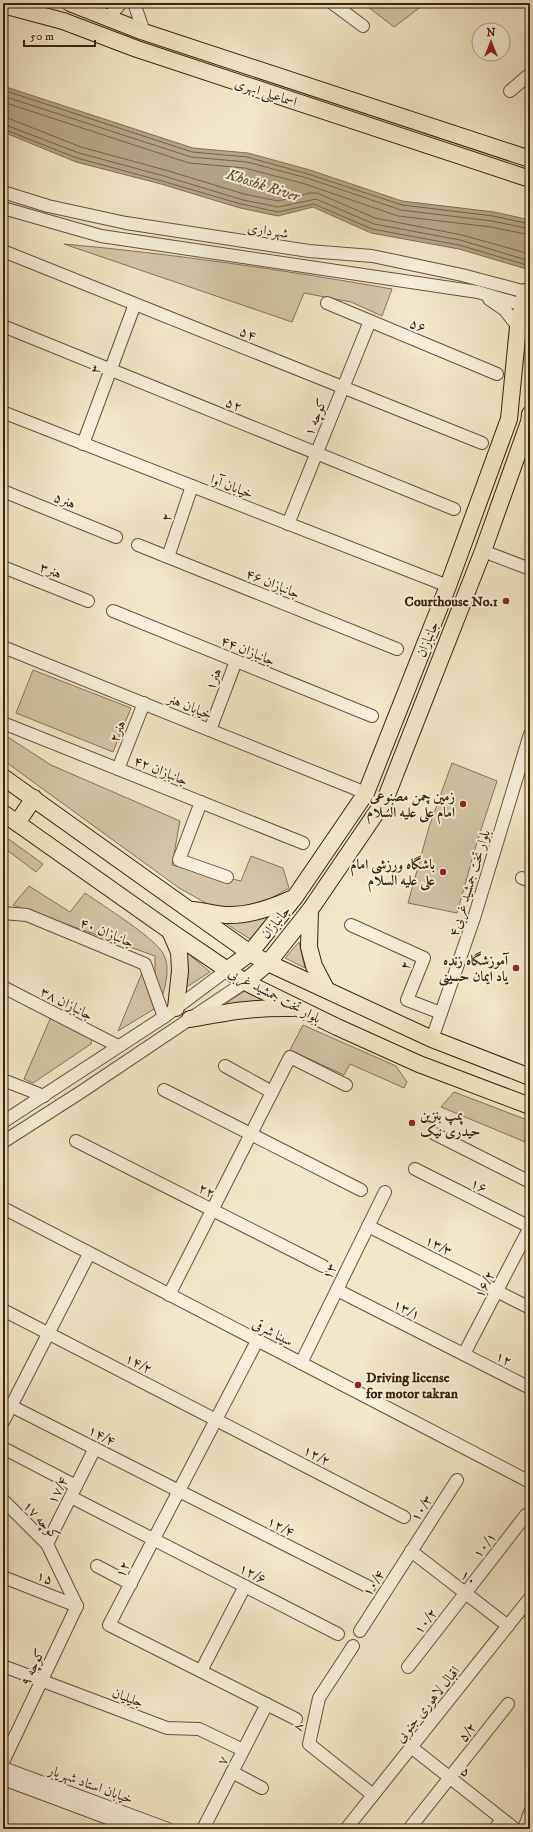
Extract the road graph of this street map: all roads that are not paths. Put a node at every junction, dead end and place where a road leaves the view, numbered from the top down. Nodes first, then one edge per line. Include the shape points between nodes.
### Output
1 (70, 3) edge
2 (121, 3) edge
3 (134, 3) edge
4 (332, 3) edge
5 (3, 5) edge
6 (108, 18) junction
7 (363, 26) dead end
8 (144, 32) junction
9 (530, 74) edge
10 (510, 91) dead end
11 (497, 149) junction
12 (530, 159) edge
13 (491, 167) junction
14 (530, 179) edge
15 (3, 192) edge
16 (3, 208) edge
17 (3, 251) edge
18 (478, 292) junction
19 (527, 299) edge
20 (327, 303) dead end
21 (135, 304) junction
22 (370, 321) junction
23 (524, 325) edge
24 (3, 326) edge
25 (111, 370) junction
26 (497, 374) dead end
27 (343, 387) junction
28 (4, 414) edge
29 (530, 419) edge
30 (482, 443) dead end
31 (83, 444) junction
32 (316, 453) junction
33 (192, 486) junction
34 (3, 492) edge
35 (454, 509) dead end
36 (288, 524) junction
37 (116, 537) dead end
38 (138, 545) dead end
39 (482, 551) junction
40 (168, 557) junction
41 (3, 567) edge
42 (530, 569) edge
43 (448, 586) junction
44 (88, 601) dead end
45 (113, 611) dead end
46 (3, 646) edge
47 (397, 649) dead end
48 (236, 661) junction
49 (406, 693) junction
50 (424, 700) junction
51 (144, 703) junction
52 (372, 716) dead end
53 (8, 725) dead end
54 (210, 730) junction
55 (530, 734) edge
56 (118, 769) junction
57 (3, 777) edge
58 (366, 793) junction
59 (34, 798) junction
60 (201, 802) junction
61 (3, 813) edge
62 (18, 823) junction
63 (303, 843) dead end
64 (228, 877) dead end
65 (295, 897) junction
66 (188, 909) junction
67 (310, 910) junction
68 (3, 913) edge
69 (351, 925) dead end
70 (170, 931) junction
71 (250, 953) junction
72 (268, 963) junction
73 (227, 970) junction
74 (245, 982) junction
75 (326, 989) junction
76 (4, 991) edge
77 (299, 1009) junction
78 (441, 1012) junction
79 (170, 1013) junction
80 (190, 1019) junction
81 (432, 1039) junction
82 (118, 1046) junction
83 (225, 1066) dead end
84 (530, 1077) edge
85 (70, 1078) junction
86 (3, 1080) edge
87 (346, 1085) dead end
88 (164, 1090) dead end
89 (81, 1092) junction
90 (272, 1092) junction
91 (44, 1096) junction
92 (530, 1106) edge
93 (3, 1122) edge
94 (251, 1134) junction
95 (435, 1134) dead end
96 (76, 1141) dead end
97 (3, 1142) edge
98 (415, 1169) dead end
99 (530, 1182) edge
100 (361, 1190) dead end
101 (385, 1192) dead end
102 (3, 1208) edge
103 (212, 1210) junction
104 (368, 1226) junction
105 (530, 1227) edge
106 (89, 1254) junction
107 (323, 1266) dead end
108 (337, 1290) junction
109 (497, 1291) junction
110 (169, 1295) junction
111 (530, 1308) edge
112 (3, 1310) edge
113 (48, 1334) junction
114 (257, 1341) junction
115 (464, 1354) junction
116 (300, 1363) junction
117 (530, 1388) edge
118 (9, 1402) edge
119 (216, 1420) junction
120 (3, 1422) edge
121 (3, 1448) edge
122 (95, 1448) junction
123 (457, 1480) dead end
124 (530, 1482) edge
125 (73, 1491) junction
126 (179, 1491) junction
127 (3, 1500) edge
128 (526, 1515) dead end
129 (404, 1517) dead end
130 (154, 1539) junction
131 (47, 1544) junction
132 (411, 1551) junction
133 (97, 1566) dead end
134 (3, 1577) edge
135 (131, 1584) junction
136 (245, 1586) junction
137 (369, 1587) dead end
138 (466, 1594) junction
139 (530, 1598) edge
140 (77, 1606) junction
141 (526, 1612) edge
142 (508, 1626) junction
143 (360, 1631) dead end
144 (338, 1634) dead end
145 (353, 1646) dead end
146 (3, 1666) edge
147 (408, 1667) dead end
148 (201, 1672) junction
149 (41, 1681) junction
150 (267, 1704) junction
151 (508, 1704) dead end
152 (296, 1719) dead end
153 (411, 1748) junction
154 (244, 1750) junction
155 (3, 1762) edge
156 (3, 1768) edge
157 (232, 1772) junction
158 (450, 1778) junction
159 (3, 1779) edge
160 (262, 1788) dead end
161 (373, 1795) junction
162 (530, 1812) edge
163 (502, 1819) junction
164 (137, 1829) edge
165 (168, 1829) edge
166 (203, 1829) edge
167 (346, 1829) edge
168 (409, 1829) edge
169 (495, 1829) edge
170 (515, 1829) edge
171 (524, 1829) edge

1 - 6 main road, اسماعیلی ابهری
2 - 6 street
3 - 8 street
4 - 7 street
5 - 13 main road, اسماعیلی ابهری via 62,21 137,50
6 - 8 main road, اسماعیلی ابهری
8 - 11 main road, اسماعیلی ابهری
9 - 10 street
11 - 12 main road, اسماعیلی ابهری
11 - 13 main road
13 - 14 main road, اسماعیلی ابهری
15 - 19 street, شهرداری via 48,206 126,223 309,251 372,256 462,275
16 - 18 street via 101,236
17 - 21 street, ۵۴
18 - 19 street
18 - 23 street
19 - 23 main road, جانبازان
20 - 22 street, ۵۶
21 - 25 street, ۳
21 - 27 street, ۵۴
22 - 26 street, ۵۶
22 - 27 street, کوچه ۱
23 - 43 main road, جانبازان via 509,419
24 - 25 street, ۵۲
25 - 31 street, ۳
25 - 32 street, ۵۲
27 - 30 street, ۵۴
27 - 32 street, کوچه ۱
28 - 31 street, خیابان آوا
29 - 39 main road, جانبازان
31 - 33 street, خیابان آوا
32 - 35 street, ۵۲
32 - 36 street, کوچه ۱
33 - 36 street, خیابان آوا
33 - 40 street, ۲
34 - 37 street, هنر۵
36 - 43 street, خیابان آوا
38 - 40 street, ۴۶ جانبازان
39 - 42 street
39 - 50 main road, جانبازان
40 - 47 street, ۴۶ جانبازان
41 - 44 street, هنر۳
43 - 49 main road, جانبازان
45 - 48 street, ۴۴ جانبازان
46 - 51 street, خیابان هنر
48 - 52 street, ۴۴ جانبازان
48 - 54 street, هنر۱
49 - 50 street
49 - 58 main road, جانبازان
50 - 67 main road, جانبازان via 385,800
51 - 54 street, خیابان هنر
51 - 56 street, هنر۲
53 - 56 street, ۴۲ جانبازان
54 - 58 street, خیابان هنر
55 - 78 street, بلوار تخت جمشید غربی۴ via 474,918
56 - 60 street, ۴۲ جانبازان
57 - 59 main road, بلوار تخت جمشید غربی
58 - 65 main road, جانبازان
59 - 62 main road
59 - 66 main road, بلوار تخت جمشید غربی
60 - 63 street, ۴۲ جانبازان
60 - 64 street via 179,860
61 - 62 main road, بلوار تخت جمشید غربی
62 - 70 main road, بلوار تخت جمشید غربی
65 - 66 main road via 274,907 250,913 226,915
65 - 71 main road, جانبازان
66 - 71 main road, بلوار تخت جمشید غربی
67 - 72 main road, جانبازان
67 - 75 main road via 309,947 314,966
68 - 79 street, ۴۰ جانبازان via 27,915 145,964
69 - 78 street, ۲ via 424,958 407,1000
70 - 73 main road, بلوار تخت جمشید غربی
70 - 79 main road via 179,952 180,971
71 - 72 main road, بلوار تخت جمشید غربی
71 - 73 main road, جانبازان
72 - 74 main road, جانبازان
72 - 75 main road, بلوار تخت جمشید غربی
73 - 74 main road, بلوار تخت جمشید غربی
73 - 79 street
74 - 77 main road, بلوار تخت جمشید غربی
74 - 80 street
75 - 81 main road, بلوار تخت جمشید غربی
76 - 82 street, ۳۸ جانبازان
77 - 80 main road via 245,1009
77 - 92 main road, بلوار تخت جمشید غربی via 419,1064
78 - 81 street, بلوار تخت جمشید غربی۴
79 - 82 street
80 - 89 street
81 - 84 main road, بلوار تخت جمشید غربی
82 - 85 street
83 - 90 street
85 - 89 street
85 - 91 street
86 - 91 street
87 - 90 street via 290,1057
88 - 94 street
89 - 97 street
90 - 94 street
91 - 93 street
94 - 100 street
94 - 103 street
95 - 99 street
96 - 103 street, ۲۲
98 - 105 street, ۱۶
101 - 104 street, ۱۳
102 - 106 street, سینا شرقی
103 - 107 street, ۲۲
103 - 110 street
104 - 108 street, ۱۳
104 - 109 street, ۱۳/۳
105 - 109 street, ۱۶/۲
106 - 110 street, سینا شرقی
106 - 113 street
108 - 115 street, ۱۳/۱
108 - 116 street, ۱۳
109 - 111 street, ۱۳/۳
109 - 115 street, ۱۶/۲
110 - 114 street, سینا شرقی
112 - 113 street, ۱۴/۲
113 - 118 street
113 - 119 street, ۱۴/۲
114 - 116 street, سینا شرقی
114 - 119 street, ۱۲
115 - 117 street, ۱۲
116 - 124 street, سینا شرقی
118 - 120 street
118 - 122 street, ۱۴/۴
119 - 126 street, ۱۲
119 - 129 street, ۱۲/۲
121 - 125 street
122 - 125 street, ۱۷/۴
122 - 126 street, ۱۴/۴
123 - 132 street, ۱۰/۳
125 - 130 street
125 - 131 street, ۱۷/۴
126 - 130 street, ۱۲
126 - 137 street, ۱۲/۴
127 - 131 street, کوچه ۱۷
128 - 138 street, ۱۰/۱
130 - 135 street, ۱۲
130 - 136 street, ۱۲/۶
131 - 140 street, کوچه ۱۷
132 - 138 street, ۱۰
132 - 143 street, ۱۰/۴
133 - 135 street
134 - 140 street, ۱۵
135 - 148 street, ۱۲ via 109,1626
136 - 144 street, ۱۲/۶
136 - 148 street
138 - 142 street, ۱۰
138 - 147 street, ۱۰/۲
139 - 141 street, اقبال لاهوری جنوبی
140 - 149 street, کوچه ۹
141 - 142 street, اقبال لاهوری جنوبی
142 - 153 street, اقبال لاهوری جنوبی
145 - 161 street, ۸ via 319,1698 309,1744
146 - 149 street, جلیلیان
148 - 150 street, ۱۲
149 - 154 street, جلیلیان via 167,1728 199,1729
149 - 155 street, کوچه ۹
150 - 152 street, ۱۲
150 - 154 street, ۷
151 - 158 street, ۵/۲
153 - 158 street, ۵
153 - 161 street, اقبال لاهوری جنوبی
154 - 157 street, ۷
156 - 165 street, خیابان استاد شهریار
157 - 160 street
157 - 166 street, ۷
158 - 163 street, ۵
158 - 168 street
159 - 164 street, خیابان استاد شهریار
161 - 167 street, اقبال لاهوری جنوبی
162 - 171 street
163 - 169 street
163 - 170 street, ۵

